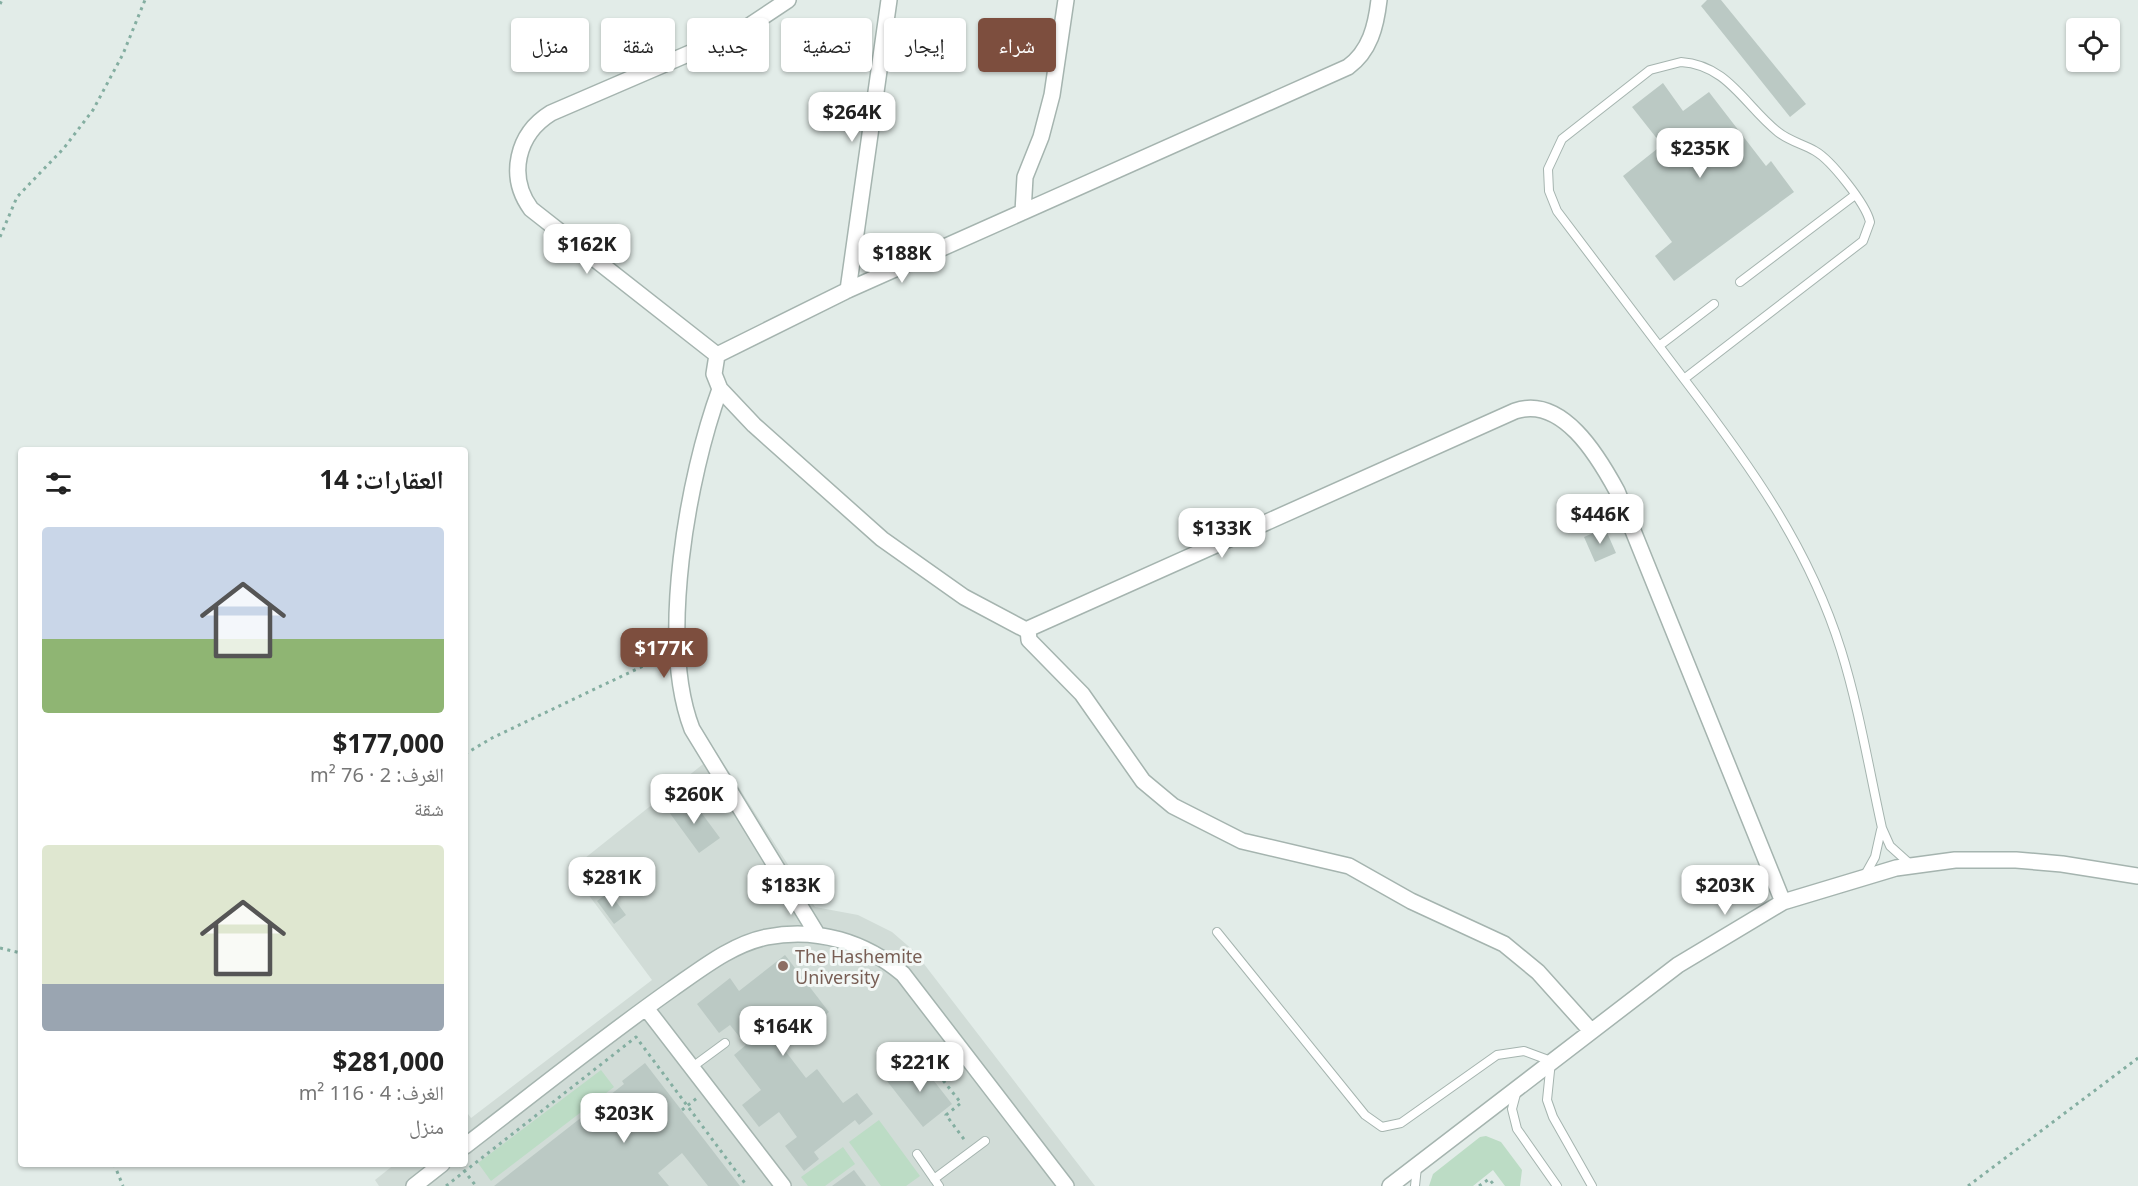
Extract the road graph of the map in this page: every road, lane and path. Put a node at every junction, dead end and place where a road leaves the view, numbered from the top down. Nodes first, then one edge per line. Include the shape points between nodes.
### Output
1 (145, 0) edge
2 (788, 0) edge
3 (889, 0) edge
4 (1066, 0) edge
5 (1379, 0) edge
6 (1855, 195) junction
7 (1023, 212) junction
8 (0, 237) edge
9 (1740, 282) dead end
10 (848, 290) junction
11 (1714, 304) dead end
12 (1659, 346) junction
13 (717, 355) junction
14 (1684, 379) junction
15 (720, 389) junction
16 (1028, 631) junction
17 (679, 649) junction
18 (468, 752) edge
19 (1882, 828) junction
20 (1913, 866) junction
21 (2138, 876) edge
22 (1863, 878) junction
23 (1783, 902) junction
24 (1217, 932) dead end
25 (817, 934) junction
26 (0, 948) edge
27 (18, 952) edge
28 (646, 1008) junction
29 (1591, 1031) junction
30 (725, 1043) dead end
31 (950, 1051) dead end
32 (2138, 1058) edge
33 (1551, 1061) junction
34 (692, 1068) junction
35 (1518, 1085) junction
36 (985, 1142) dead end
37 (468, 1144) edge
38 (972, 1151) junction
39 (917, 1154) dead end
40 (1418, 1164) junction
41 (115, 1167) edge
42 (438, 1167) edge
43 (462, 1167) edge
44 (465, 1171) junction
45 (937, 1183) edge
46 (1064, 1185) edge
47 (1553, 1185) edge
48 (123, 1186) edge
49 (414, 1186) edge
50 (446, 1186) edge
51 (476, 1186) edge
52 (747, 1186) edge
53 (783, 1186) edge
54 (1390, 1186) edge
55 (1415, 1186) edge
56 (1479, 1186) edge
57 (1495, 1186) edge
58 (1592, 1186) edge
59 (1968, 1186) edge

1 - 8 path via 123,54 93,110 64,148 17,197
2 - 13 street via 725,38 551,113 534,126 518,160 519,186 531,209
3 - 10 street
4 - 7 street via 1052,95 1025,177
5 - 7 street via 1365,50 1348,67
6 - 9 lane
6 - 12 lane via 1827,160 1776,131 1728,81 1701,65 1670,63 1650,70 1569,131 1555,148 1548,169 1552,201
6 - 14 lane via 1870,222 1863,241
7 - 10 street
10 - 13 street
11 - 12 lane
12 - 14 lane
13 - 15 street via 714,374
14 - 19 lane via 1756,475 1810,571 1852,690
15 - 16 street via 754,425 882,539 964,597
15 - 17 street via 701,446 692,497 679,599
16 - 23 street via 1037,623 1515,411 1530,406 1544,410 1561,419 1599,458 1617,491
16 - 29 street via 1029,640 1082,694 1143,781 1173,806 1242,841 1349,866 1411,901 1504,944 1538,972
17 - 18 path via 531,718
17 - 25 street via 684,708 692,729
19 - 20 lane via 1890,846
19 - 22 lane via 1875,857
20 - 21 street via 1955,860 2016,860
20 - 22 street
22 - 23 street
23 - 29 street via 1678,965
24 - 33 lane via 1365,1115 1382,1127 1401,1123 1497,1055 1524,1051
25 - 28 street via 783,934 742,945
25 - 46 street via 866,949 903,974
26 - 27 path
28 - 34 street
28 - 37 street
29 - 33 street
30 - 34 lane
31 - 38 path via 931,1065 961,1103 946,1115
32 - 59 path
33 - 35 street
33 - 58 lane via 1548,1100 1553,1117
34 - 53 street
35 - 40 street
35 - 47 lane via 1512,1108 1517,1129
36 - 38 lane
38 - 45 lane
39 - 45 lane
40 - 54 street
40 - 55 lane
41 - 48 path
42 - 49 street
43 - 44 path
44 - 50 path
44 - 51 path
44 - 52 path via 636,1037
56 - 57 path via 1489,1179

